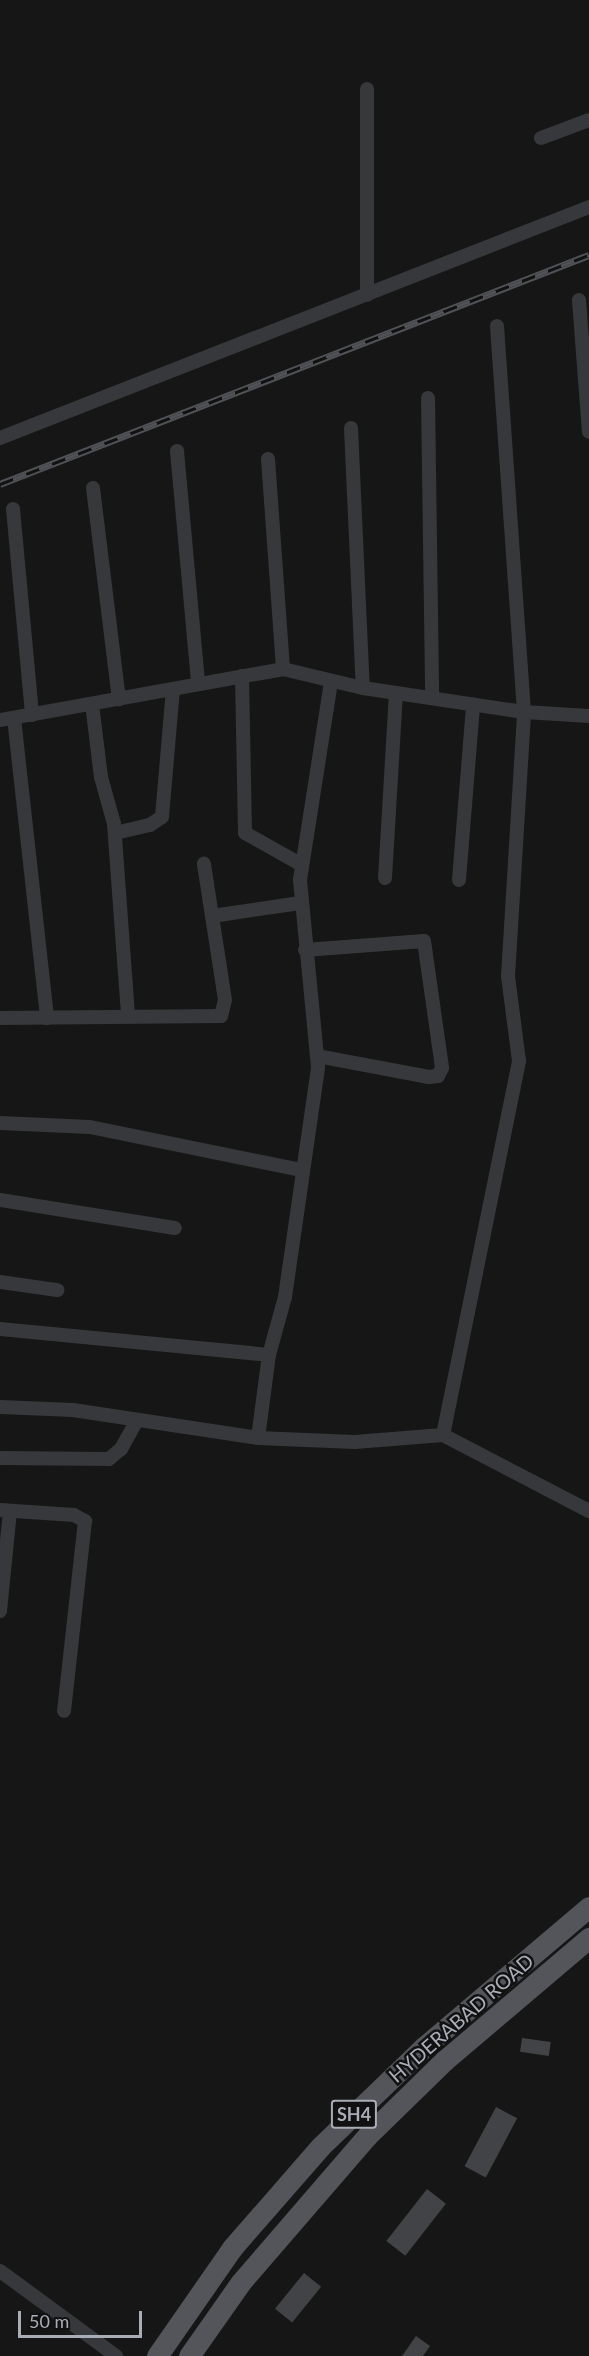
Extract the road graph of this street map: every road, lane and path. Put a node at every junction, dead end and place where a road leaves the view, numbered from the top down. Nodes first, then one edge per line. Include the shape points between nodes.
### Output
1 (367, 89) dead end
2 (589, 120) edge
3 (540, 138) dead end
4 (589, 207) edge
5 (367, 295) junction
6 (579, 300) dead end
7 (497, 326) dead end
8 (428, 398) dead end
9 (351, 428) dead end
10 (589, 432) edge
11 (0, 438) edge
12 (177, 451) dead end
13 (268, 459) dead end
14 (93, 488) dead end
15 (13, 509) dead end
16 (283, 669) junction
17 (242, 676) junction
18 (331, 681) junction
19 (198, 684) junction
20 (363, 688) junction
21 (173, 689) junction
22 (396, 693) junction
23 (432, 698) junction
24 (119, 699) junction
25 (92, 704) junction
26 (472, 705) junction
27 (524, 712) junction
28 (32, 716) junction
29 (589, 716) edge
30 (7, 719) edge
31 (115, 833) junction
32 (204, 864) dead end
33 (302, 865) junction
34 (385, 878) dead end
35 (459, 880) dead end
36 (300, 903) junction
37 (212, 916) junction
38 (305, 950) junction
39 (128, 1015) junction
40 (0, 1018) edge
41 (47, 1018) junction
42 (318, 1056) junction
43 (0, 1123) edge
44 (302, 1170) junction
45 (0, 1200) edge
46 (175, 1228) dead end
47 (0, 1282) edge
48 (57, 1290) dead end
49 (0, 1329) edge
50 (269, 1354) junction
51 (0, 1407) edge
52 (137, 1420) junction
53 (443, 1435) junction
54 (258, 1437) junction
55 (0, 1458) edge
56 (589, 1510) edge
57 (5, 1511) edge
58 (0, 1611) edge
59 (64, 1711) dead end
60 (589, 1908) edge
61 (589, 1938) edge
62 (0, 2271) edge
63 (116, 2356) edge
64 (157, 2356) edge
65 (189, 2356) edge

1 - 5 street
2 - 3 street
4 - 5 street
5 - 11 street
6 - 10 street
7 - 27 street
8 - 23 street
9 - 20 street
12 - 19 street
13 - 16 street
14 - 24 street
15 - 28 street
16 - 17 street
16 - 18 street
17 - 19 street
17 - 33 street via 244,833
18 - 20 street
18 - 33 street
19 - 21 street
20 - 22 street
21 - 24 street
21 - 31 street via 162,817 150,825
22 - 23 street
22 - 34 street
23 - 26 street
24 - 25 street
25 - 28 street
25 - 31 street via 101,777
26 - 27 street
26 - 35 street
27 - 29 street
27 - 53 street via 508,976 519,1061
28 - 30 street
30 - 41 street
31 - 39 street
32 - 37 street
33 - 36 street
36 - 37 street
36 - 38 street
37 - 39 street via 225,1013 215,1017
38 - 42 street
38 - 42 street via 424,941 442,1068 438,1076 429,1077
39 - 41 street
40 - 41 street
42 - 44 street
43 - 44 street via 90,1127
44 - 50 street via 285,1297
45 - 46 street
47 - 48 street
49 - 50 street
50 - 54 street
51 - 52 street via 57,1409
52 - 54 street
52 - 55 street via 121,1449 109,1459
53 - 54 street via 355,1442
53 - 56 street
57 - 58 street
57 - 59 street via 74,1515 84,1521
60 - 64 main road, HYDERABAD ROAD / SH4 via 425,2046 321,2146 232,2248
61 - 65 main road, HYDERABAD ROAD / SH4 via 445,2060 367,2136 240,2282
62 - 63 street

